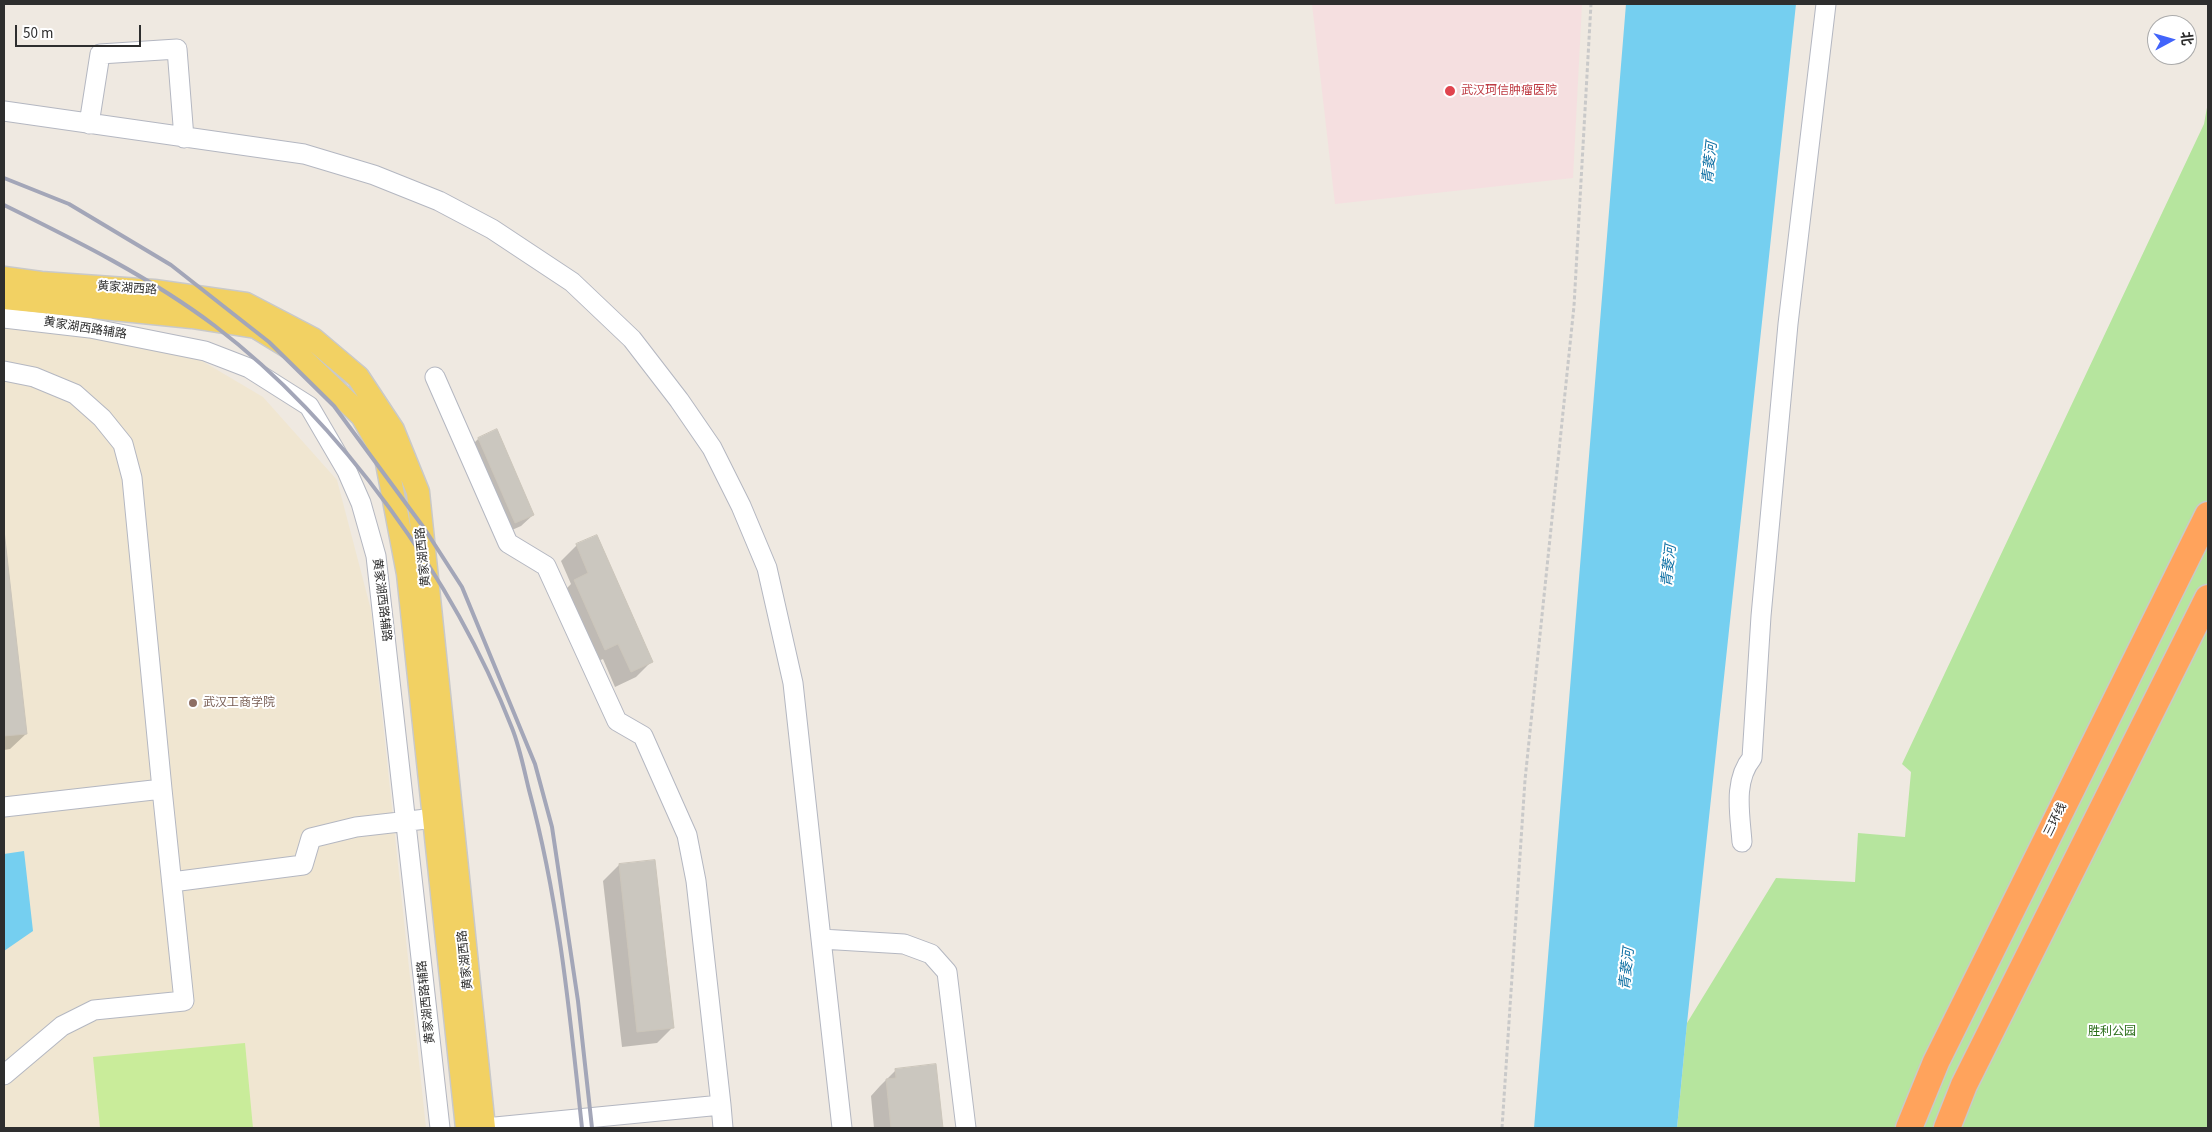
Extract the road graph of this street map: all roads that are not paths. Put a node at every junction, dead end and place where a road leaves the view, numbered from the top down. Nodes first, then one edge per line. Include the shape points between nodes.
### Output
1 (1826, 4) edge
2 (4, 112) edge
3 (89, 124) junction
4 (184, 138) junction
5 (4, 278) edge
6 (4, 298) edge
7 (4, 318) edge
8 (4, 371) edge
9 (434, 377) dead end
10 (2208, 515) edge
11 (2206, 604) edge
12 (162, 788) junction
13 (4, 807) edge
14 (434, 818) junction
15 (406, 821) junction
16 (1742, 842) dead end
17 (172, 882) junction
18 (821, 939) junction
19 (4, 1075) edge
20 (721, 1105) junction
21 (622, 1122) edge
22 (440, 1128) edge
23 (467, 1128) edge
24 (484, 1128) edge
25 (723, 1128) edge
26 (842, 1128) edge
27 (966, 1128) edge
28 (1910, 1128) edge
29 (1947, 1128) edge

1 - 16 street via 1788,334 1761,616 1752,758 1744,768 1739,797
2 - 3 street
3 - 4 street
3 - 4 street via 100,54 177,49
4 - 18 street via 304,154 440,201 492,229 572,282 632,339 712,448 767,568 792,683
5 - 24 main road, 黄家湖西路 via 154,291 246,304 313,339 343,364 358,377 393,430 418,492
6 - 14 main road, 黄家湖西路 via 192,317 256,328 292,349 362,416 386,458 406,565
7 - 15 street, 黄家湖西路辅路 via 90,328 204,351 249,368 309,406 347,471 361,503 376,556
8 - 12 street via 34,378 74,394 102,418 123,444 132,478
9 - 20 street via 508,543 546,566 617,721 643,736 687,835 696,882
10 - 28 highway, 三环线 via 1936,1062
11 - 29 highway via 1968,1076
12 - 13 street
12 - 17 street
14 - 15 street
14 - 23 main road, 黄家湖西路
15 - 17 street via 356,827 311,838 303,864
15 - 22 street, 黄家湖西路辅路
17 - 19 street via 184,1001 94,1010 62,1026
18 - 26 street
18 - 27 street via 904,944 931,954 947,972
20 - 21 street
20 - 25 street
21 - 24 street

